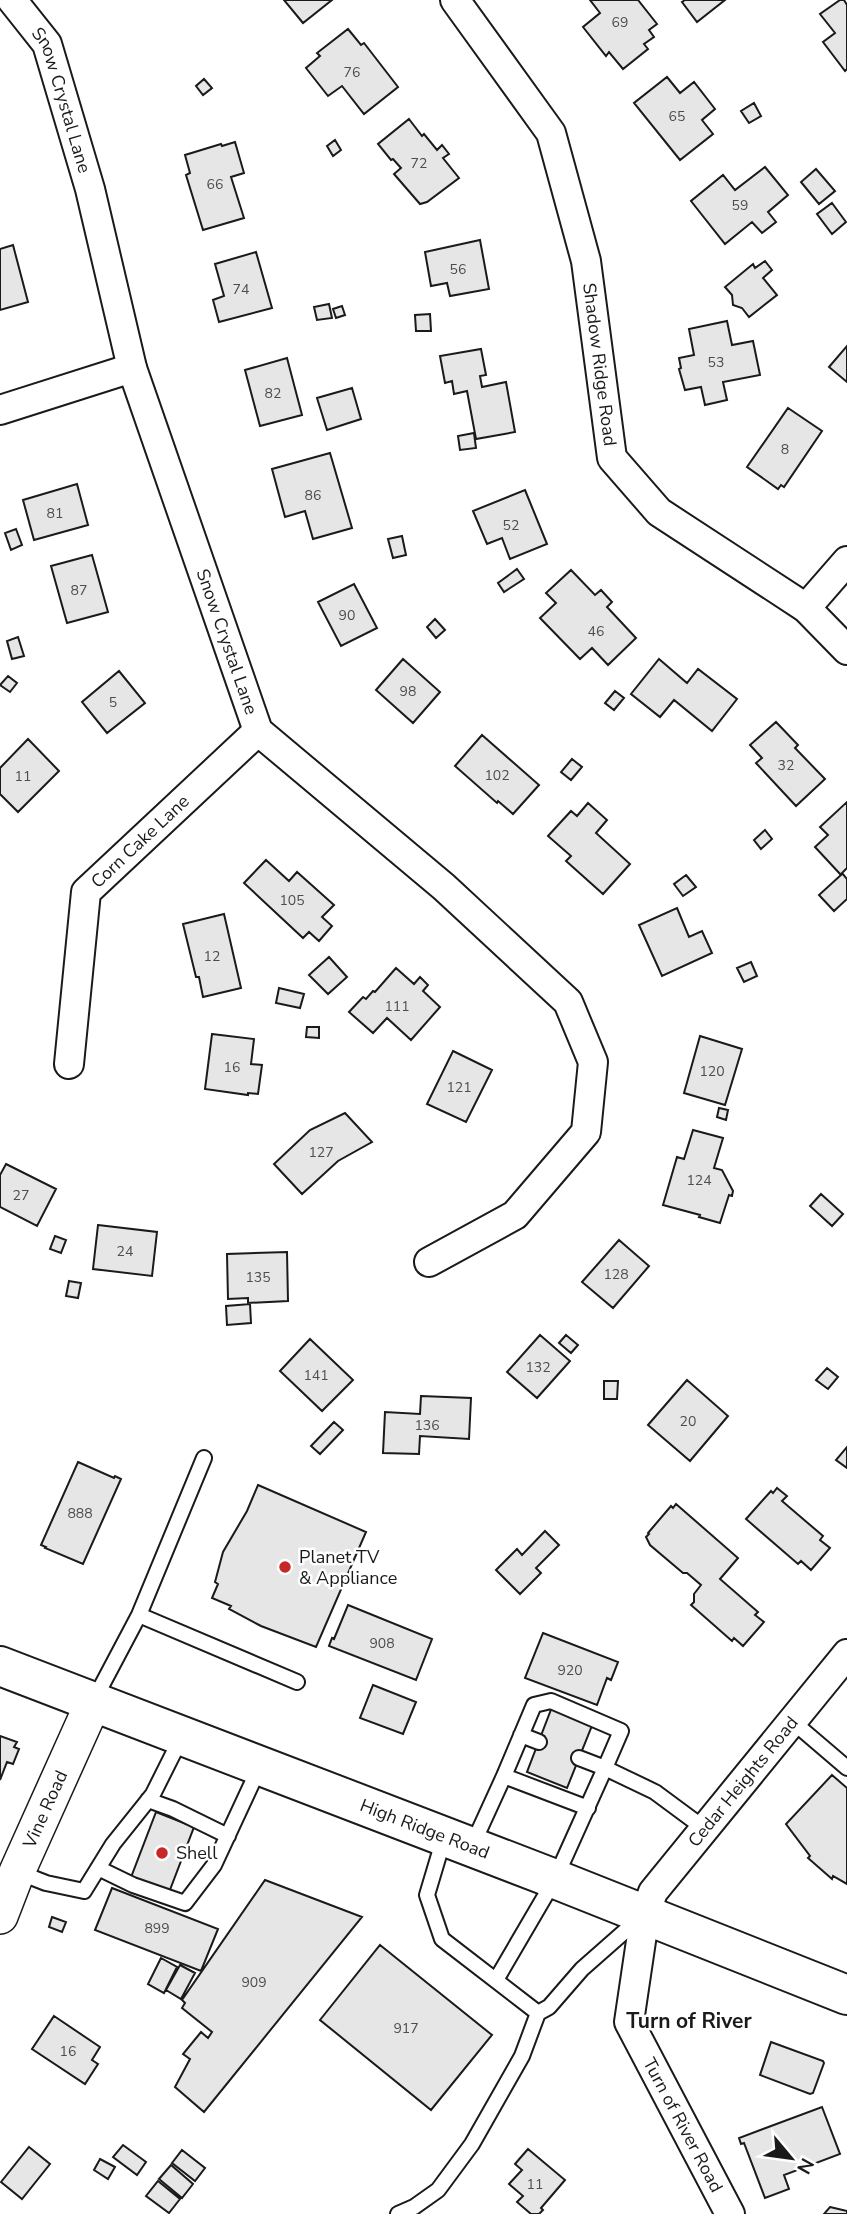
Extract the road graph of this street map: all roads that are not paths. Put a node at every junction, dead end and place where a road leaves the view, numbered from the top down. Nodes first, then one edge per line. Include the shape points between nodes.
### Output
1 (12, 0) edge
2 (455, 0) edge
3 (132, 368) junction
4 (0, 410) edge
5 (847, 561) edge
6 (806, 608) junction
7 (847, 650) edge
8 (258, 731) junction
9 (69, 1064) dead end
10 (429, 1262) dead end
11 (204, 1458) dead end
12 (139, 1615) junction
13 (847, 1654) edge
14 (0, 1666) edge
15 (297, 1682) dead end
16 (93, 1703) junction
17 (792, 1721) junction
18 (521, 1735) junction
19 (182, 1736) junction
20 (538, 1742) dead end
21 (579, 1758) dead end
22 (260, 1766) junction
23 (605, 1768) junction
24 (847, 1768) edge
25 (504, 1776) junction
26 (149, 1800) junction
27 (587, 1808) junction
28 (705, 1829) junction
29 (228, 1836) junction
30 (458, 1842) junction
31 (98, 1868) junction
32 (17, 1872) junction
33 (555, 1879) junction
34 (645, 1914) junction
35 (0, 1916) edge
36 (496, 1980) junction
37 (847, 1995) edge
38 (538, 2013) junction
39 (398, 2214) edge
40 (730, 2214) edge

1 - 3 street, Snow Crystal Lane via 47,44 90,189
2 - 6 street, Shadow Ridge Road via 551,133 586,261 612,458 659,512
3 - 4 street
3 - 8 street, Snow Crystal Lane
5 - 6 street
6 - 7 street, Shadow Ridge Road
8 - 9 street, Corn Cake Lane via 86,892
8 - 10 street, Snow Crystal Lane via 444,887 568,1002 593,1062 586,1132 515,1215
11 - 12 lane
12 - 15 lane
12 - 16 lane
13 - 17 street, Cedar Heights Road
14 - 16 main road, High Ridge Road
16 - 19 main road, High Ridge Road
16 - 32 street, Vine Road
17 - 24 lane
17 - 28 street, Cedar Heights Road
18 - 20 lane
18 - 23 lane via 534,1705 551,1701 621,1731
18 - 25 lane
19 - 22 main road, High Ridge Road
19 - 26 lane
21 - 23 lane
22 - 29 lane
22 - 30 main road, High Ridge Road
23 - 27 lane
23 - 28 lane via 655,1792
25 - 27 lane
25 - 30 lane
26 - 29 lane
26 - 31 lane
27 - 33 lane
28 - 34 street, Cedar Heights Road via 653,1892
29 - 31 lane via 214,1865 185,1903
30 - 33 main road, High Ridge Road
30 - 36 lane via 427,1895 442,1939
31 - 32 lane via 83,1891
32 - 35 street, Vine Road
33 - 34 main road, High Ridge Road
33 - 36 lane
34 - 37 main road, High Ridge Road
34 - 38 lane
34 - 40 street, Turn of River Road via 629,2022
36 - 38 lane
38 - 39 lane via 522,2056 472,2144 438,2190

